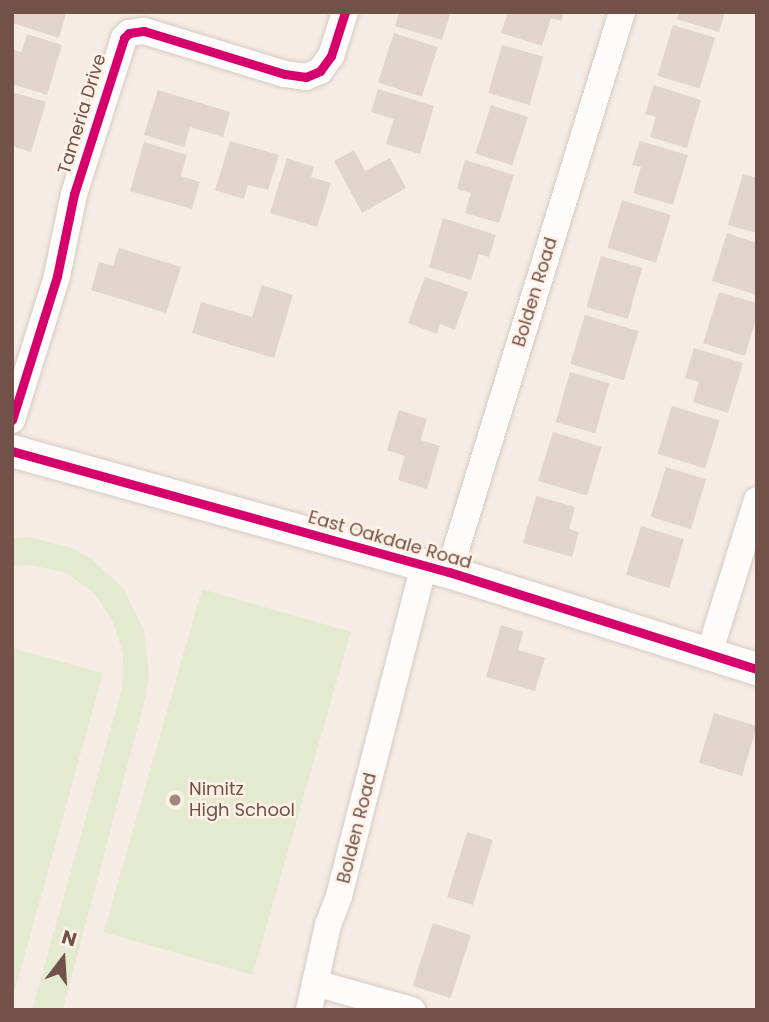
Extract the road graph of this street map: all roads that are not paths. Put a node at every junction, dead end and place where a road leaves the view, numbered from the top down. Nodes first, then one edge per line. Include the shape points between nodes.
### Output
1 (345, 12) edge
2 (622, 12) edge
3 (12, 420) edge
4 (12, 451) edge
5 (757, 500) edge
6 (437, 569) junction
7 (709, 654) junction
8 (757, 669) edge
9 (315, 983) junction
10 (309, 1010) edge
11 (412, 1010) edge

1 - 3 street, Tameria Drive via 331,56 320,71 306,77 144,31 124,38 74,194 57,276
2 - 6 street, Bolden Road
4 - 6 street, East Oakdale Road
5 - 7 street
6 - 7 street, East Oakdale Road
6 - 9 street, Bolden Road
7 - 8 street, East Oakdale Road
9 - 10 street, Bolden Road
9 - 11 street

